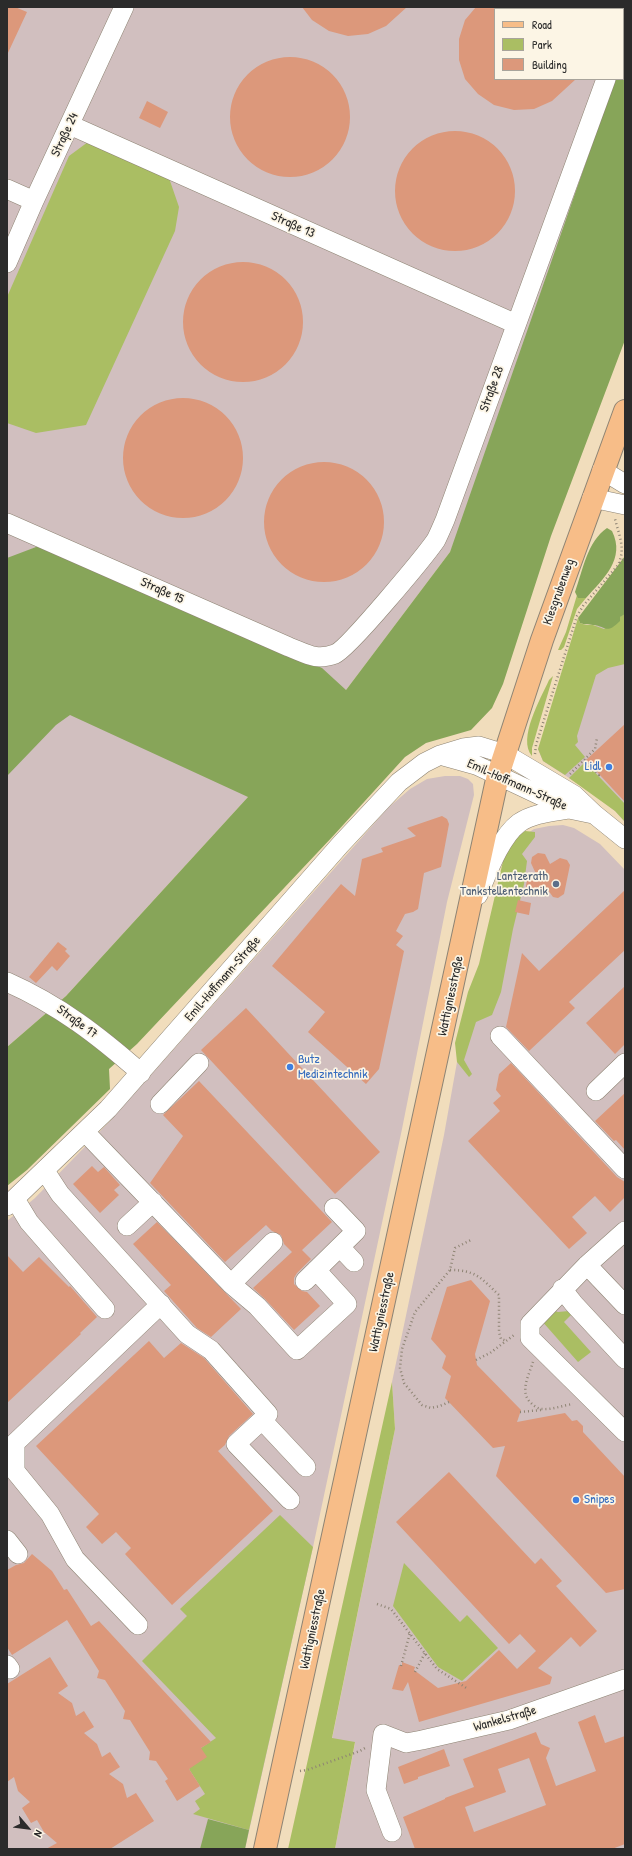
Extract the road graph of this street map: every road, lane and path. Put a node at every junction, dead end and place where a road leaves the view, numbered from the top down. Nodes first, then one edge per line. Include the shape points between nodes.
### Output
1 (124, 7) edge
2 (606, 80) edge
3 (70, 125) junction
4 (7, 189) edge
5 (34, 201) junction
6 (7, 263) edge
7 (516, 324) junction
8 (625, 411) edge
9 (602, 470) junction
10 (625, 484) edge
11 (592, 498) junction
12 (622, 504) edge
13 (7, 523) edge
14 (625, 558) edge
15 (618, 565) junction
16 (318, 658) joint
17 (597, 738) dead end
18 (505, 754) junction
19 (440, 755) junction
20 (585, 760) junction
21 (534, 770) junction
22 (600, 774) dead end
23 (498, 775) junction
24 (566, 778) dead end
25 (569, 809) junction
26 (594, 814) junction
27 (625, 839) edge
28 (467, 922) junction
29 (7, 982) edge
30 (500, 1036) dead end
31 (199, 1063) dead end
32 (625, 1063) edge
33 (141, 1073) junction
34 (596, 1091) dead end
35 (160, 1104) dead end
36 (85, 1132) junction
37 (625, 1169) edge
38 (45, 1171) junction
39 (11, 1202) edge
40 (153, 1202) junction
41 (334, 1208) dead end
42 (127, 1226) dead end
43 (625, 1231) edge
44 (471, 1240) dead end
45 (274, 1242) dead end
46 (340, 1247) junction
47 (354, 1262) dead end
48 (587, 1265) junction
49 (450, 1270) junction
50 (231, 1284) junction
51 (562, 1289) junction
52 (161, 1304) junction
53 (625, 1305) edge
54 (105, 1309) dead end
55 (530, 1324) junction
56 (507, 1341) junction
57 (538, 1346) junction
58 (622, 1350) edge
59 (476, 1360) dead end
60 (593, 1400) junction
61 (449, 1402) dead end
62 (541, 1410) junction
63 (520, 1412) dead end
64 (262, 1420) junction
65 (625, 1432) edge
66 (306, 1467) dead end
67 (290, 1500) dead end
68 (376, 1604) dead end
69 (138, 1625) dead end
70 (410, 1633) junction
71 (425, 1653) junction
72 (401, 1666) dead end
73 (415, 1672) dead end
74 (625, 1679) edge
75 (468, 1689) dead end
76 (383, 1734) junction
77 (281, 1772) junction
78 (392, 1832) dead end
79 (264, 1849) edge

1 - 3 street, Straße 24
2 - 7 street, Straße 28
3 - 5 street, Straße 24
3 - 7 street, Straße 13
4 - 5 street
5 - 6 street, Straße 24
7 - 16 street, Straße 28 via 436,539 351,640 337,653
8 - 9 main road, Kiesgrubenweg
9 - 10 street
9 - 11 main road, Kiesgrubenweg
11 - 12 street
11 - 18 main road, Kiesgrubenweg
12 - 15 path via 614,519 623,551
13 - 16 street, Straße 15
14 - 15 path
15 - 21 path via 577,616 536,745 535,755 539,761
17 - 20 path via 595,749
18 - 19 street, Emil-Hoffmann-Straße via 479,746
18 - 21 street, Emil-Hoffmann-Straße
18 - 23 main road, Kiesgrubenweg
19 - 23 street, Emil-Hoffmann-Straße via 476,765
19 - 33 street, Emil-Hoffmann-Straße via 424,763 399,782 365,818
20 - 22 path
20 - 24 path
21 - 26 street, Emil-Hoffmann-Straße via 574,795
23 - 25 street, Emil-Hoffmann-Straße
23 - 28 main road, Wattigniesstraße
25 - 26 street, Emil-Hoffmann-Straße
25 - 28 street via 540,814 519,823 504,839
26 - 27 street, Emil-Hoffmann-Straße
28 - 77 main road, Wattigniesstraße
29 - 33 street, Straße 17 via 72,1017
30 - 37 street
31 - 35 street
32 - 34 street
33 - 36 street, Emil-Hoffmann-Straße
36 - 38 street, Emil-Hoffmann-Straße
36 - 40 street
38 - 39 street, Emil-Hoffmann-Straße
38 - 52 street via 60,1194
39 - 54 street
40 - 42 street
40 - 50 street
41 - 46 street via 356,1231
43 - 48 street
44 - 49 path via 455,1248
45 - 50 street
46 - 47 street
46 - 50 street via 310,1276 347,1304 297,1350 257,1306
48 - 51 street
48 - 53 street
49 - 56 path via 475,1273 499,1295 499,1332 501,1339
49 - 61 path via 415,1312 402,1349 400,1368 404,1384 422,1405 431,1408
51 - 55 street
51 - 58 street
52 - 64 street via 187,1334 211,1350 268,1414
52 - 69 street via 15,1443 16,1471 50,1514 75,1559
55 - 56 path
55 - 57 street via 530,1338
56 - 59 path
57 - 60 street
57 - 62 path via 525,1385 525,1393 528,1401
60 - 62 path
60 - 65 street
62 - 63 path
64 - 66 street
64 - 67 street via 236,1444
68 - 70 path via 391,1609
70 - 71 path
70 - 72 path
71 - 73 path
71 - 75 path via 438,1669
74 - 76 street, Wankelstraße via 509,1720 422,1740 406,1743
76 - 77 path via 360,1751 306,1770
76 - 78 street via 376,1790
77 - 79 main road, Wattigniesstraße

